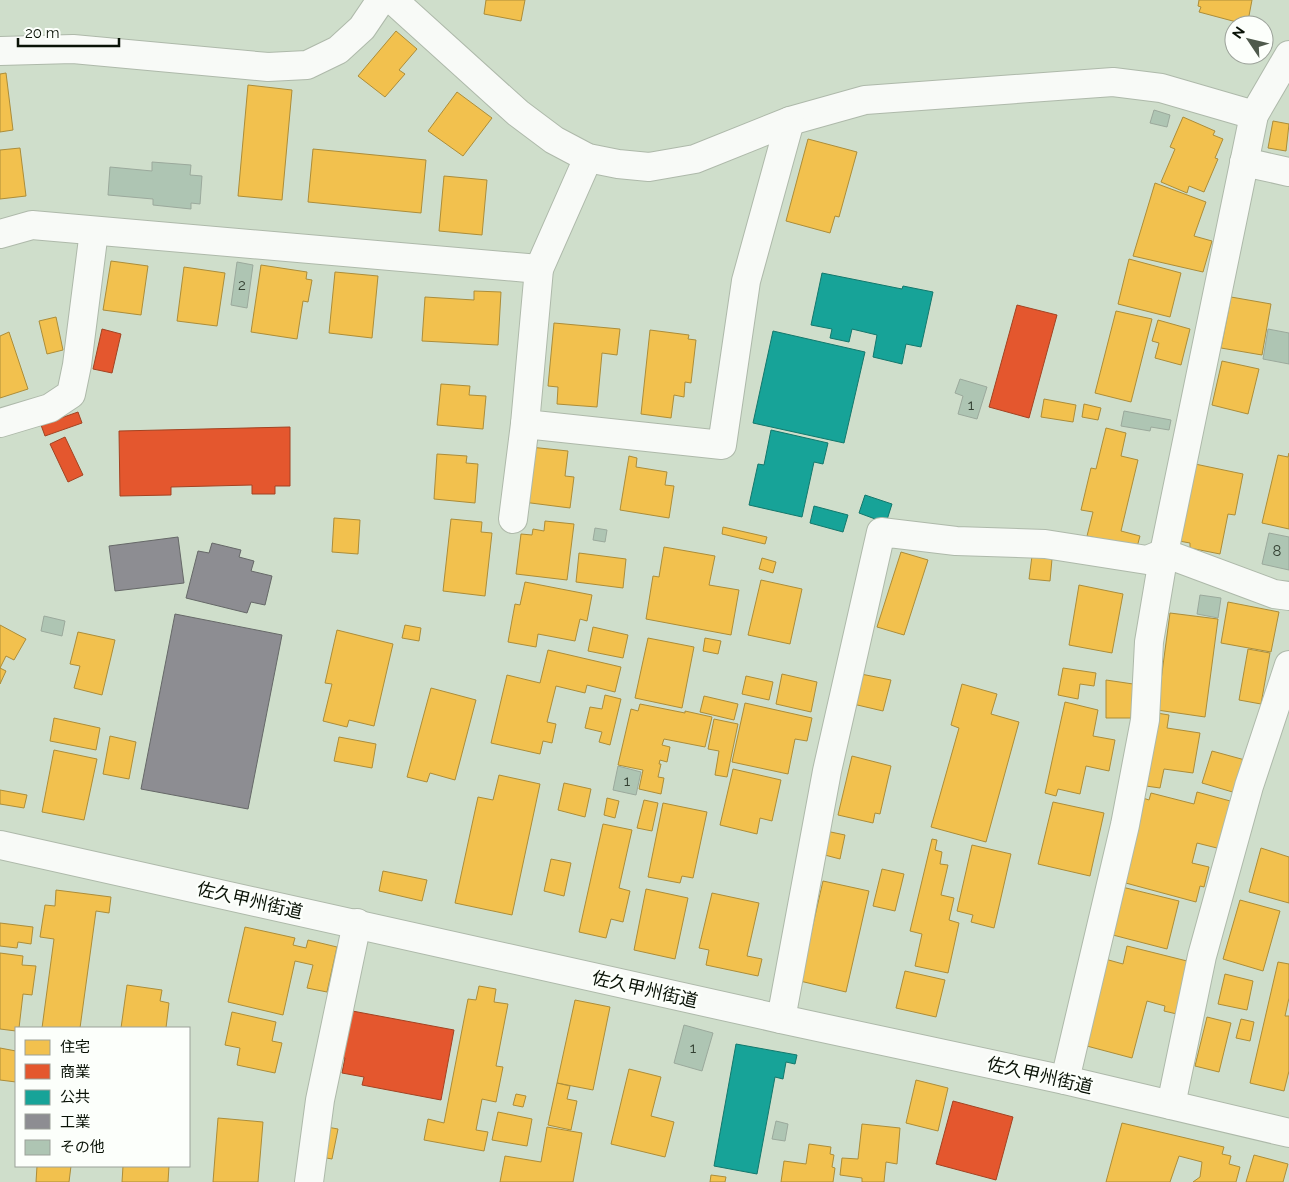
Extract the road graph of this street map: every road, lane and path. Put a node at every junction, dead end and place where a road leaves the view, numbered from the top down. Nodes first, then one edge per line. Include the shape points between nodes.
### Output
1 (381, 0) edge
2 (393, 0) edge
3 (0, 50) edge
4 (1289, 55) edge
5 (1254, 115) junction
6 (790, 121) junction
7 (588, 158) junction
8 (1244, 162) junction
9 (1289, 172) edge
10 (94, 231) junction
11 (0, 234) edge
12 (539, 269) junction
13 (0, 423) edge
14 (525, 424) junction
15 (513, 519) dead end
16 (1164, 553) junction
17 (1289, 596) edge
18 (1289, 665) edge
19 (0, 845) edge
20 (357, 923) junction
21 (781, 1019) junction
22 (1065, 1080) junction
23 (1171, 1105) junction
24 (1289, 1133) edge
25 (309, 1182) edge

1 - 3 street via 362,28 338,50 307,64 268,67 73,49
2 - 7 street via 518,113 554,140
4 - 5 street
5 - 6 street via 1161,88 1113,82 865,100
5 - 8 street
6 - 7 street via 695,159 649,167
6 - 14 street via 746,281 722,445
7 - 12 street
8 - 9 street
8 - 16 street
10 - 11 street via 32,225
10 - 12 street
10 - 13 street via 71,394 50,408
12 - 14 street
14 - 15 street
16 - 17 street via 1274,594
16 - 21 street via 1147,560 1045,544 956,541 881,532 827,771
16 - 22 street via 1149,642 1143,730 1125,825
18 - 23 street via 1250,786 1202,956
19 - 20 street, 佐久甲州街道
20 - 21 street, 佐久甲州街道
20 - 25 street via 320,1100
21 - 22 street, 佐久甲州街道
22 - 23 street, 佐久甲州街道
23 - 24 street, 佐久甲州街道

